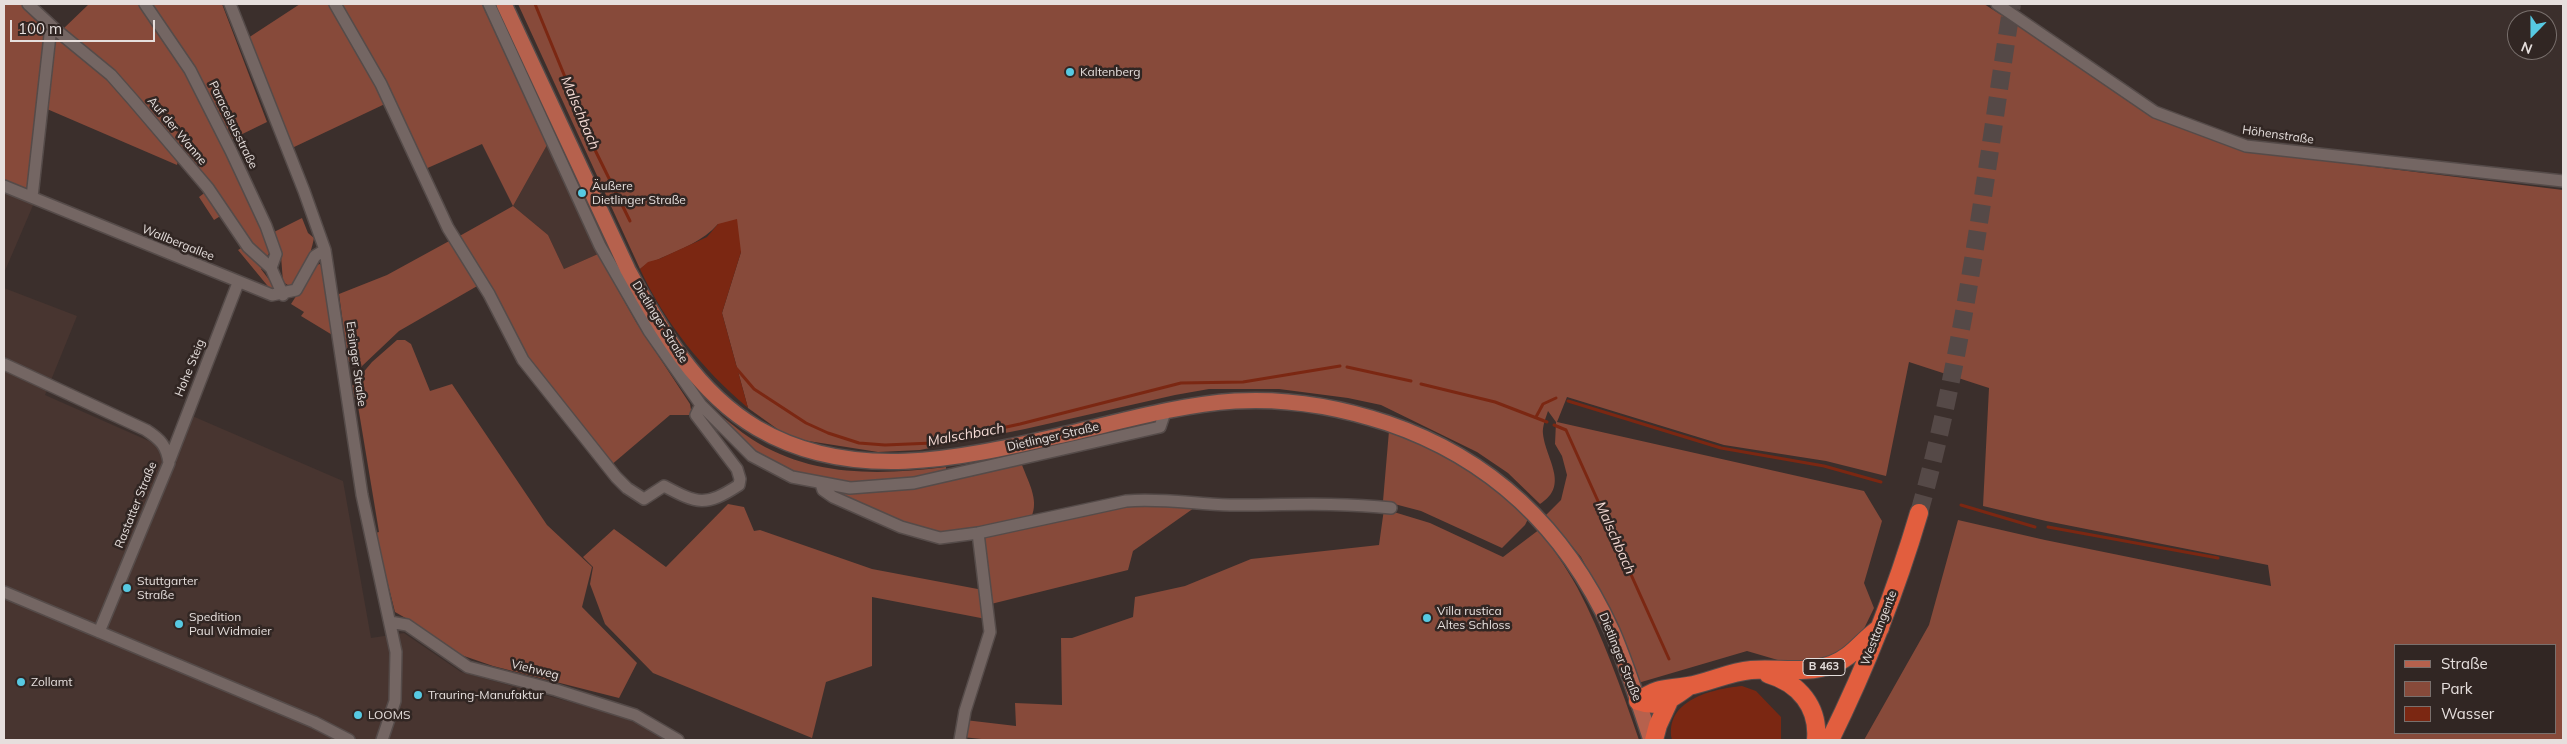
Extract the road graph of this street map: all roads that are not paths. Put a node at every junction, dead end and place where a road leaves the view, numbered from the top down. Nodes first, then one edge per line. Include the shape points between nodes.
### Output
1 (28, 4) edge
2 (145, 4) edge
3 (230, 4) edge
4 (335, 4) edge
5 (489, 4) edge
6 (504, 4) edge
7 (1997, 4) edge
8 (55, 29) junction
9 (2563, 181) edge
10 (4, 186) edge
11 (32, 197) junction
12 (325, 250) junction
13 (271, 268) junction
14 (238, 283) junction
15 (283, 295) junction
16 (4, 364) edge
17 (701, 405) junction
18 (1165, 412) junction
19 (169, 463) junction
20 (821, 484) junction
21 (1391, 508) dead end
22 (1919, 513) tunnel mouth
23 (978, 534) junction
24 (4, 592) edge
25 (390, 622) junction
26 (1880, 628) junction
27 (99, 632) junction
28 (1756, 670) junction
29 (1689, 686) junction
30 (1638, 701) junction
31 (1669, 701) junction
32 (349, 740) edge
33 (382, 740) edge
34 (678, 740) edge
35 (960, 740) edge
36 (1653, 740) edge
37 (1816, 740) edge
38 (1830, 740) edge

1 - 8 street, Auf der Wanne
2 - 13 street, Paracelsusstraße via 190,70 266,226 276,254
3 - 12 street, Ersinger Straße
4 - 17 street, Dietlinger Straße via 381,84 448,228 489,294 522,360 616,477 644,499 664,486 690,500 708,500 739,485 737,469 696,415
5 - 17 street, Dietlinger Straße via 596,238 620,283
6 - 18 main road, Dietlinger Straße via 642,297 691,371 720,401 758,428 812,451 867,462 896,463 966,456
7 - 9 street, Höhenstraße via 2155,112 2225,140 2246,146
8 - 11 street via 50,35
8 - 13 street, Auf der Wanne via 111,74 208,188 248,247
10 - 11 street, Wallbergallee
11 - 14 street, Wallbergallee
12 - 15 street via 315,256 296,290
12 - 25 street, Ersinger Straße via 361,487
13 - 15 street, Auf der Wanne
14 - 15 street, Wallbergallee via 272,296
14 - 19 street, Hohe Steig
16 - 19 street, Rastatter Straße via 146,430 159,438 167,450
17 - 20 street, Dietlinger Straße via 761,462 792,477
18 - 20 street, Dietlinger Straße via 1160,426 914,483 850,488
18 - 30 main road, Dietlinger Straße via 1235,401 1274,401 1337,409 1368,416 1422,436 1472,462 1522,500 1576,567 1612,632
19 - 27 street, Rastatter Straße
20 - 23 street, Dietlinger Straße via 823,490 833,497 919,533 940,538
21 - 23 street, Dietlinger Straße via 1354,504 1227,505 1150,499 1126,501
22 - 26 highway, Westtangente / B 463
23 - 35 street via 990,632 965,712
24 - 27 street
25 - 33 street, Ersinger Straße via 396,652 397,685 393,712
25 - 34 street, Viehweg via 407,625 468,667 636,715
26 - 28 highway, B 463 via 1855,651 1830,666
26 - 38 highway, Westtangente / B 463
27 - 32 street via 314,722
28 - 29 highway, B 463
28 - 37 highway, B 463 via 1784,678 1800,691 1813,714
29 - 30 highway, B 463 via 1654,690
29 - 31 highway, B 463
30 - 31 highway via 1650,705
30 - 36 main road, Dietlinger Straße
31 - 36 highway, B 463

